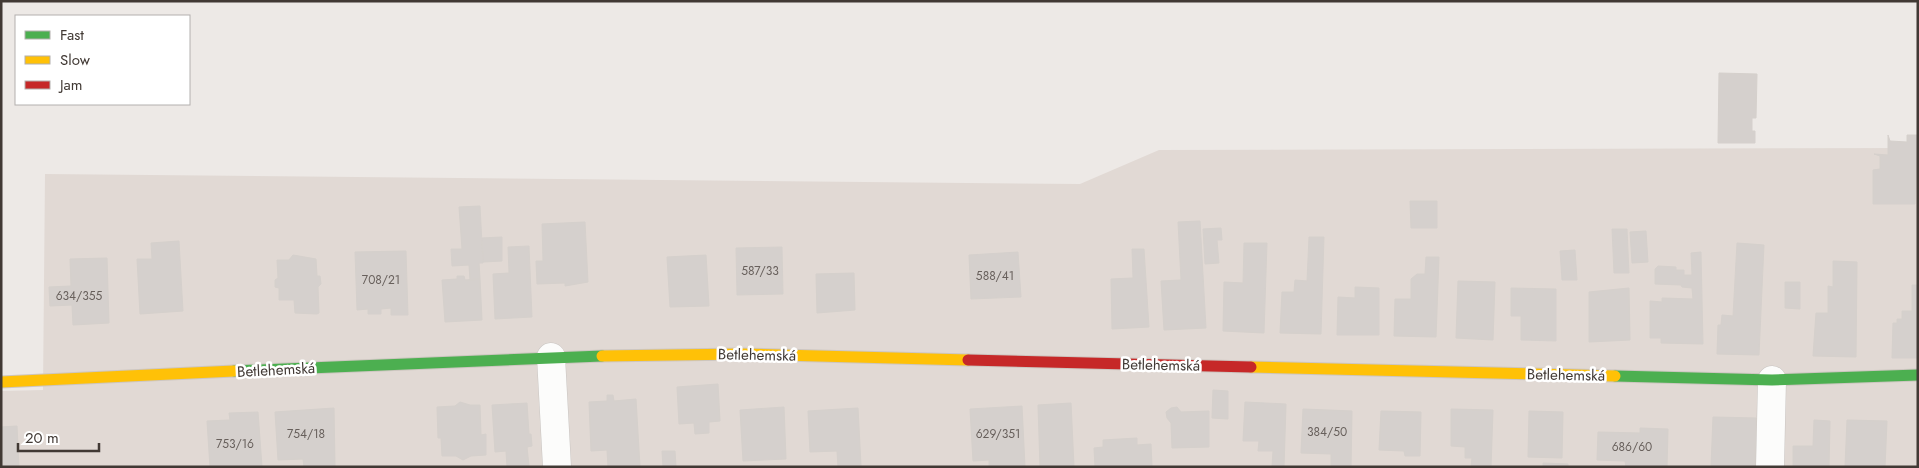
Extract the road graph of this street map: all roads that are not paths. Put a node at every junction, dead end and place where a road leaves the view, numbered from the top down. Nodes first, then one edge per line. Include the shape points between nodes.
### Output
1 (551, 357) junction
2 (1918, 375) edge
3 (1772, 380) junction
4 (1, 382) edge
5 (557, 467) edge
6 (1770, 467) edge

1 - 3 street, Betlehemská via 741,354
1 - 4 street, Betlehemská
1 - 5 street
2 - 3 street, Betlehemská
3 - 6 street

